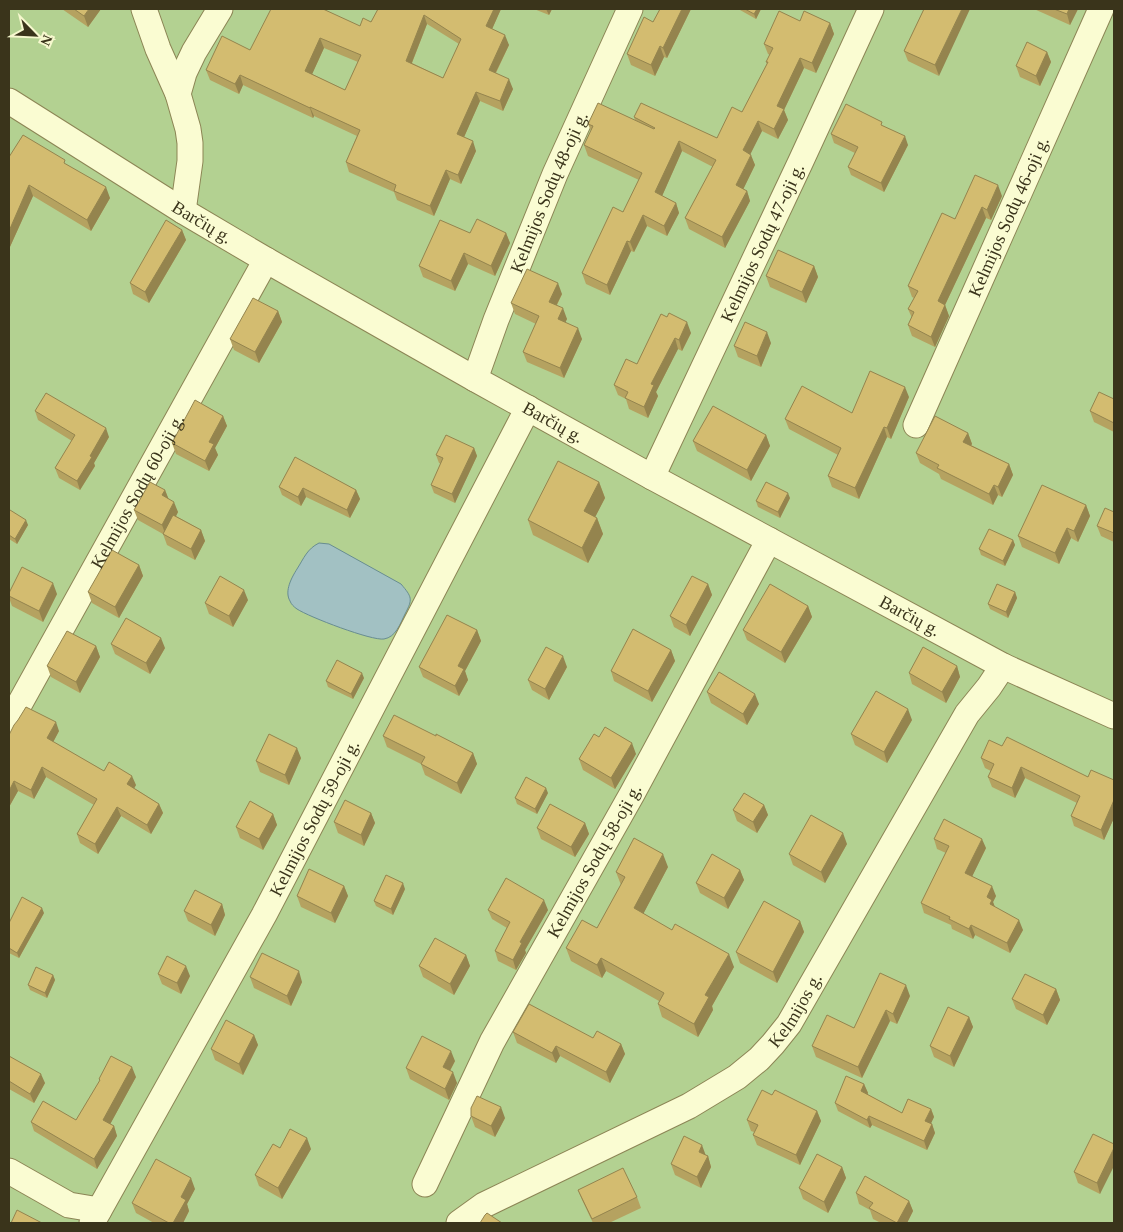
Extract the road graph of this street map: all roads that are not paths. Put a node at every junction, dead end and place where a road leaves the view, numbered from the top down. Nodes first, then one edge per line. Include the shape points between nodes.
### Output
1 (144, 9) edge
2 (220, 9) edge
3 (630, 9) edge
4 (871, 9) edge
5 (1101, 9) edge
6 (178, 94) junction
7 (9, 101) edge
8 (183, 211) junction
9 (266, 260) junction
10 (475, 379) junction
11 (528, 408) junction
12 (916, 425) dead end
13 (652, 477) junction
14 (768, 540) junction
15 (1003, 666) junction
16 (1114, 716) edge
17 (9, 723) edge
18 (9, 1171) edge
19 (426, 1184) dead end
20 (96, 1217) edge
21 (459, 1223) edge

1 - 6 street
2 - 6 street via 194,52
3 - 10 street, Kelmijos Sodų 48-oji g. via 555,174
4 - 13 street, Kelmijos Sodų 47-oji g.
5 - 12 street, Kelmijos Sodų 46-oji g.
6 - 8 street via 190,143
7 - 8 street, Barčių g.
8 - 9 street, Barčių g.
9 - 10 street, Barčių g.
9 - 17 street, Kelmijos Sodų 60-oji g.
10 - 11 street, Barčių g.
11 - 13 street, Barčių g.
11 - 20 street, Kelmijos Sodų 59-oji g. via 264,915
13 - 14 street, Barčių g.
14 - 15 street, Barčių g.
14 - 19 street, Kelmijos Sodų 58-oji g. via 632,794 492,1042
15 - 16 street, Barčių g.
15 - 21 street, Kelmijos g. via 967,714 789,1024 766,1052 737,1077 689,1106 484,1205
18 - 20 street

